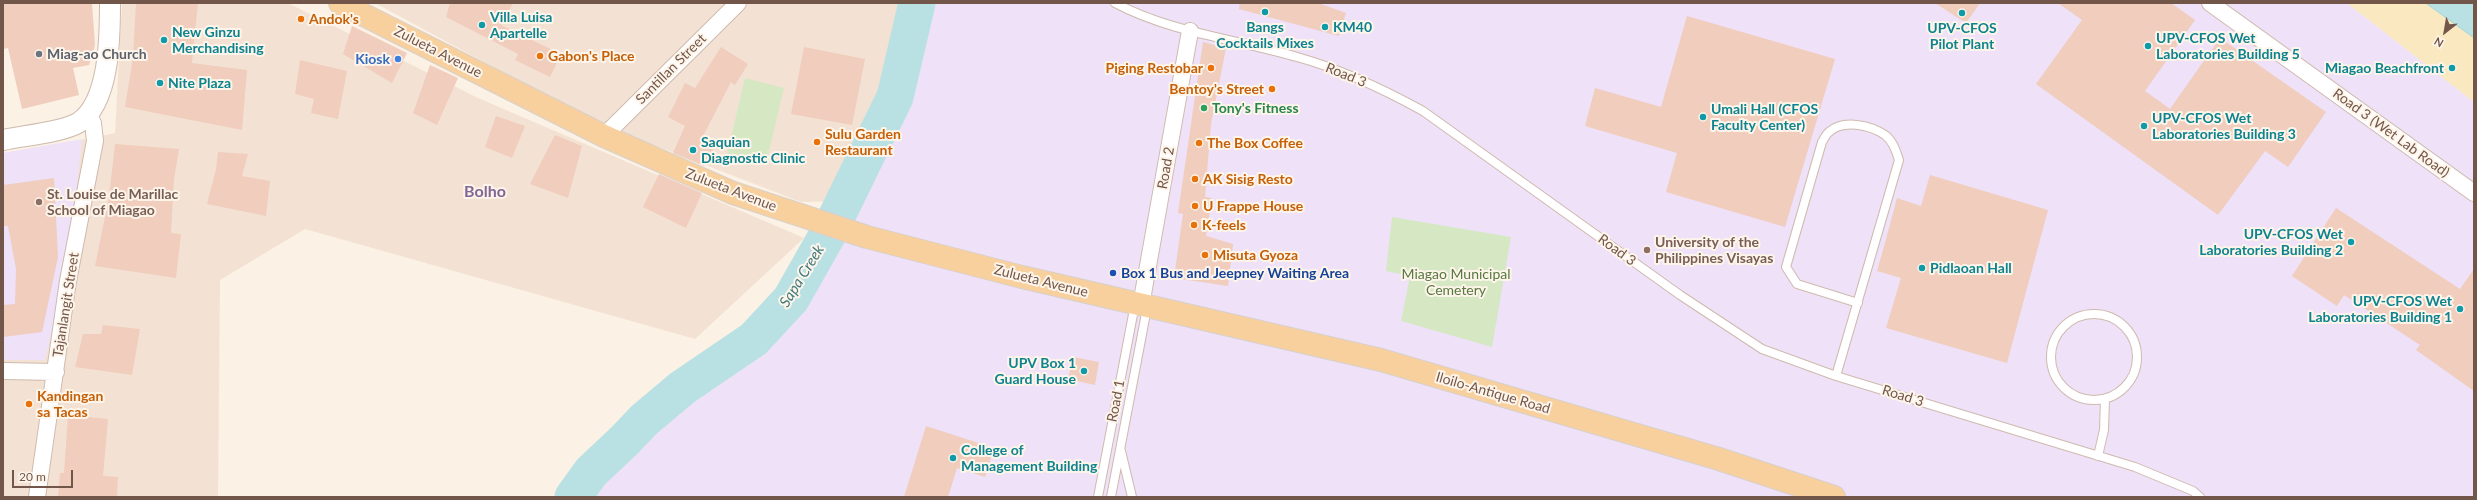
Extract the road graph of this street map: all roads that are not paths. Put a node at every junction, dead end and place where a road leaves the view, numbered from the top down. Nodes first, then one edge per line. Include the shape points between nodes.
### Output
1 (110, 3) edge
2 (340, 3) edge
3 (738, 3) edge
4 (1114, 3) edge
5 (2210, 3) edge
6 (1190, 32) junction
7 (83, 119) junction
8 (604, 136) junction
9 (3, 140) edge
10 (2474, 193) edge
11 (1858, 303) junction
12 (1141, 306) junction
13 (3, 371) edge
14 (56, 372) junction
15 (1836, 376) junction
16 (2105, 399) junction
17 (1120, 448) junction
18 (2098, 456) junction
19 (1100, 495) edge
20 (37, 497) edge
21 (1111, 497) edge
22 (1132, 497) edge
23 (1834, 497) edge
24 (2200, 497) edge

1 - 7 street via 110,50 100,91
2 - 8 main road, Zulueta Avenue
3 - 8 street, Santillan Street
4 - 6 lane, Road 3
5 - 10 street, Road 3 (Wet Lab Road)
6 - 12 street, Road 2
6 - 15 lane, Road 3 via 1297,57 1392,94 1423,110 1680,295 1762,349
7 - 9 street
7 - 14 street, Tajanlangit Street via 93,123 95,141 68,281
8 - 12 main road, Zulueta Avenue via 732,193 867,237
11 - 11 lane via 1899,160 1894,146 1886,136 1865,127 1845,123 1828,132 1822,142 1786,267 1797,284
11 - 15 lane
12 - 17 lane, Road 1
12 - 19 lane, Road 1
12 - 23 main road, Iloilo-Antique Road via 1381,360 1719,458
13 - 14 street
14 - 20 street, Tajanlangit Street
15 - 18 lane, Road 3
16 - 16 lane via 2119,393 2129,382 2135,370 2137,356 2134,342 2128,330 2105,315 2091,314 2078,317 2066,324 2056,335 2051,348 2051,363 2055,377 2064,389 2076,397
16 - 18 lane via 2104,430
17 - 21 lane, Road 1
17 - 22 lane
18 - 24 lane, Road 3 via 2154,474 2193,491

